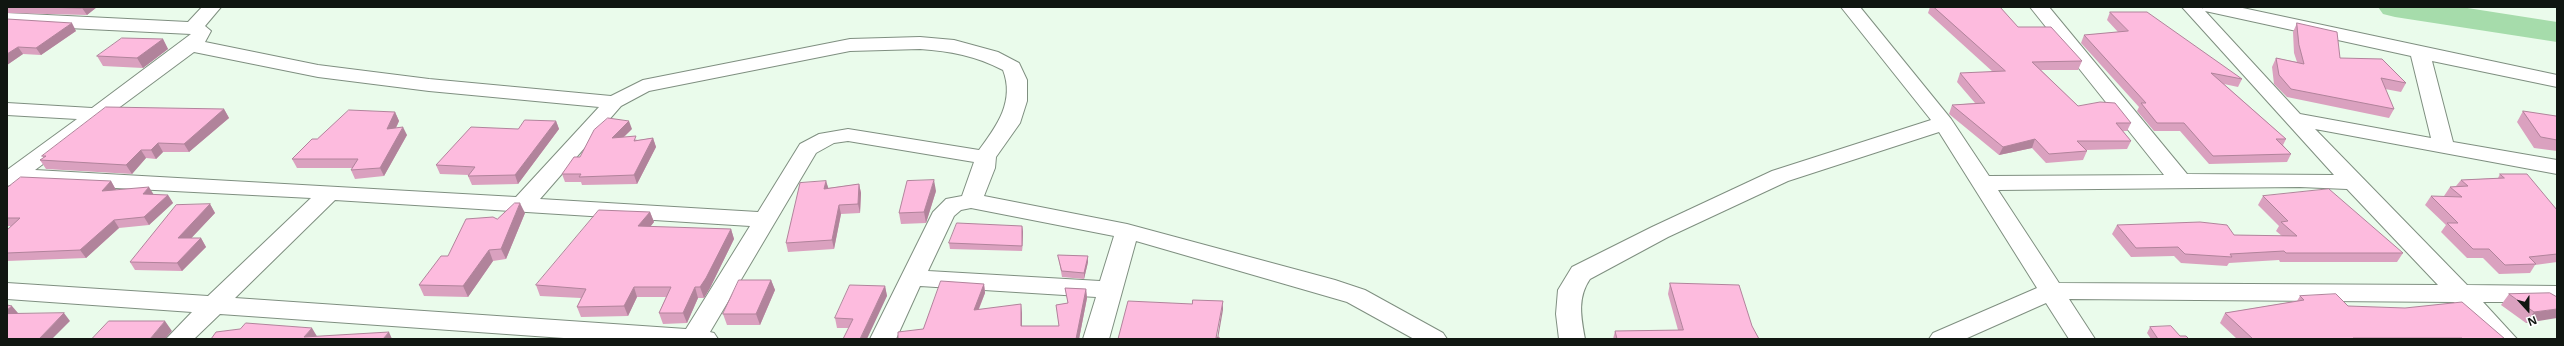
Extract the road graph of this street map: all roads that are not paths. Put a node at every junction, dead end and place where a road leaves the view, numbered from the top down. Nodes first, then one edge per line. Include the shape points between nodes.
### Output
1 (212, 7) edge
2 (1850, 7) edge
3 (2039, 7) edge
4 (2192, 7) edge
5 (2211, 7) edge
6 (7, 19) edge
7 (191, 37) junction
8 (2420, 54) junction
9 (2557, 81) edge
10 (614, 102) junction
11 (7, 109) edge
12 (96, 114) junction
13 (2293, 120) junction
14 (1944, 123) junction
15 (2444, 148) junction
16 (985, 157) junction
17 (2557, 167) edge
18 (10, 178) edge
19 (2181, 181) junction
20 (2353, 182) junction
21 (1984, 183) junction
22 (328, 194) junction
23 (971, 200) junction
24 (521, 206) junction
25 (765, 220) junction
26 (1127, 231) junction
27 (913, 278) junction
28 (1109, 290) junction
29 (7, 291) edge
30 (2051, 291) junction
31 (2557, 294) edge
32 (2461, 295) junction
33 (213, 305) junction
34 (179, 339) edge
35 (697, 339) edge
36 (883, 339) edge
37 (1096, 339) edge
38 (1434, 339) edge
39 (1572, 339) edge
40 (1942, 339) edge
41 (2082, 339) edge
42 (2504, 339) edge

1 - 7 street
2 - 14 street
3 - 19 street
4 - 13 street
5 - 8 street via 2324,30
6 - 7 street
7 - 10 street via 318,71 429,85
7 - 12 street
8 - 9 street
8 - 15 street
10 - 16 street via 643,86 850,45 920,43 954,46 1003,60 1012,67 1017,80 1017,101 1010,123
10 - 24 street
11 - 12 street
12 - 18 street
13 - 15 street
13 - 20 street
14 - 21 street
14 - 39 street via 1780,176 1660,232 1581,273 1570,290 1568,314
15 - 17 street
16 - 23 street via 984,168
16 - 25 street via 848,135 831,136 819,140 808,150
18 - 22 street via 242,187
19 - 20 street
19 - 21 street
20 - 32 street
21 - 30 street
22 - 24 street
22 - 33 street
23 - 26 street
23 - 27 street via 954,204 944,212
24 - 25 street
25 - 35 street
26 - 28 street
26 - 38 street via 1356,296
27 - 28 street
27 - 36 street
28 - 37 street
29 - 33 street
30 - 32 street
30 - 40 street
30 - 41 street
31 - 32 street
32 - 42 street
33 - 34 street
33 - 35 street

